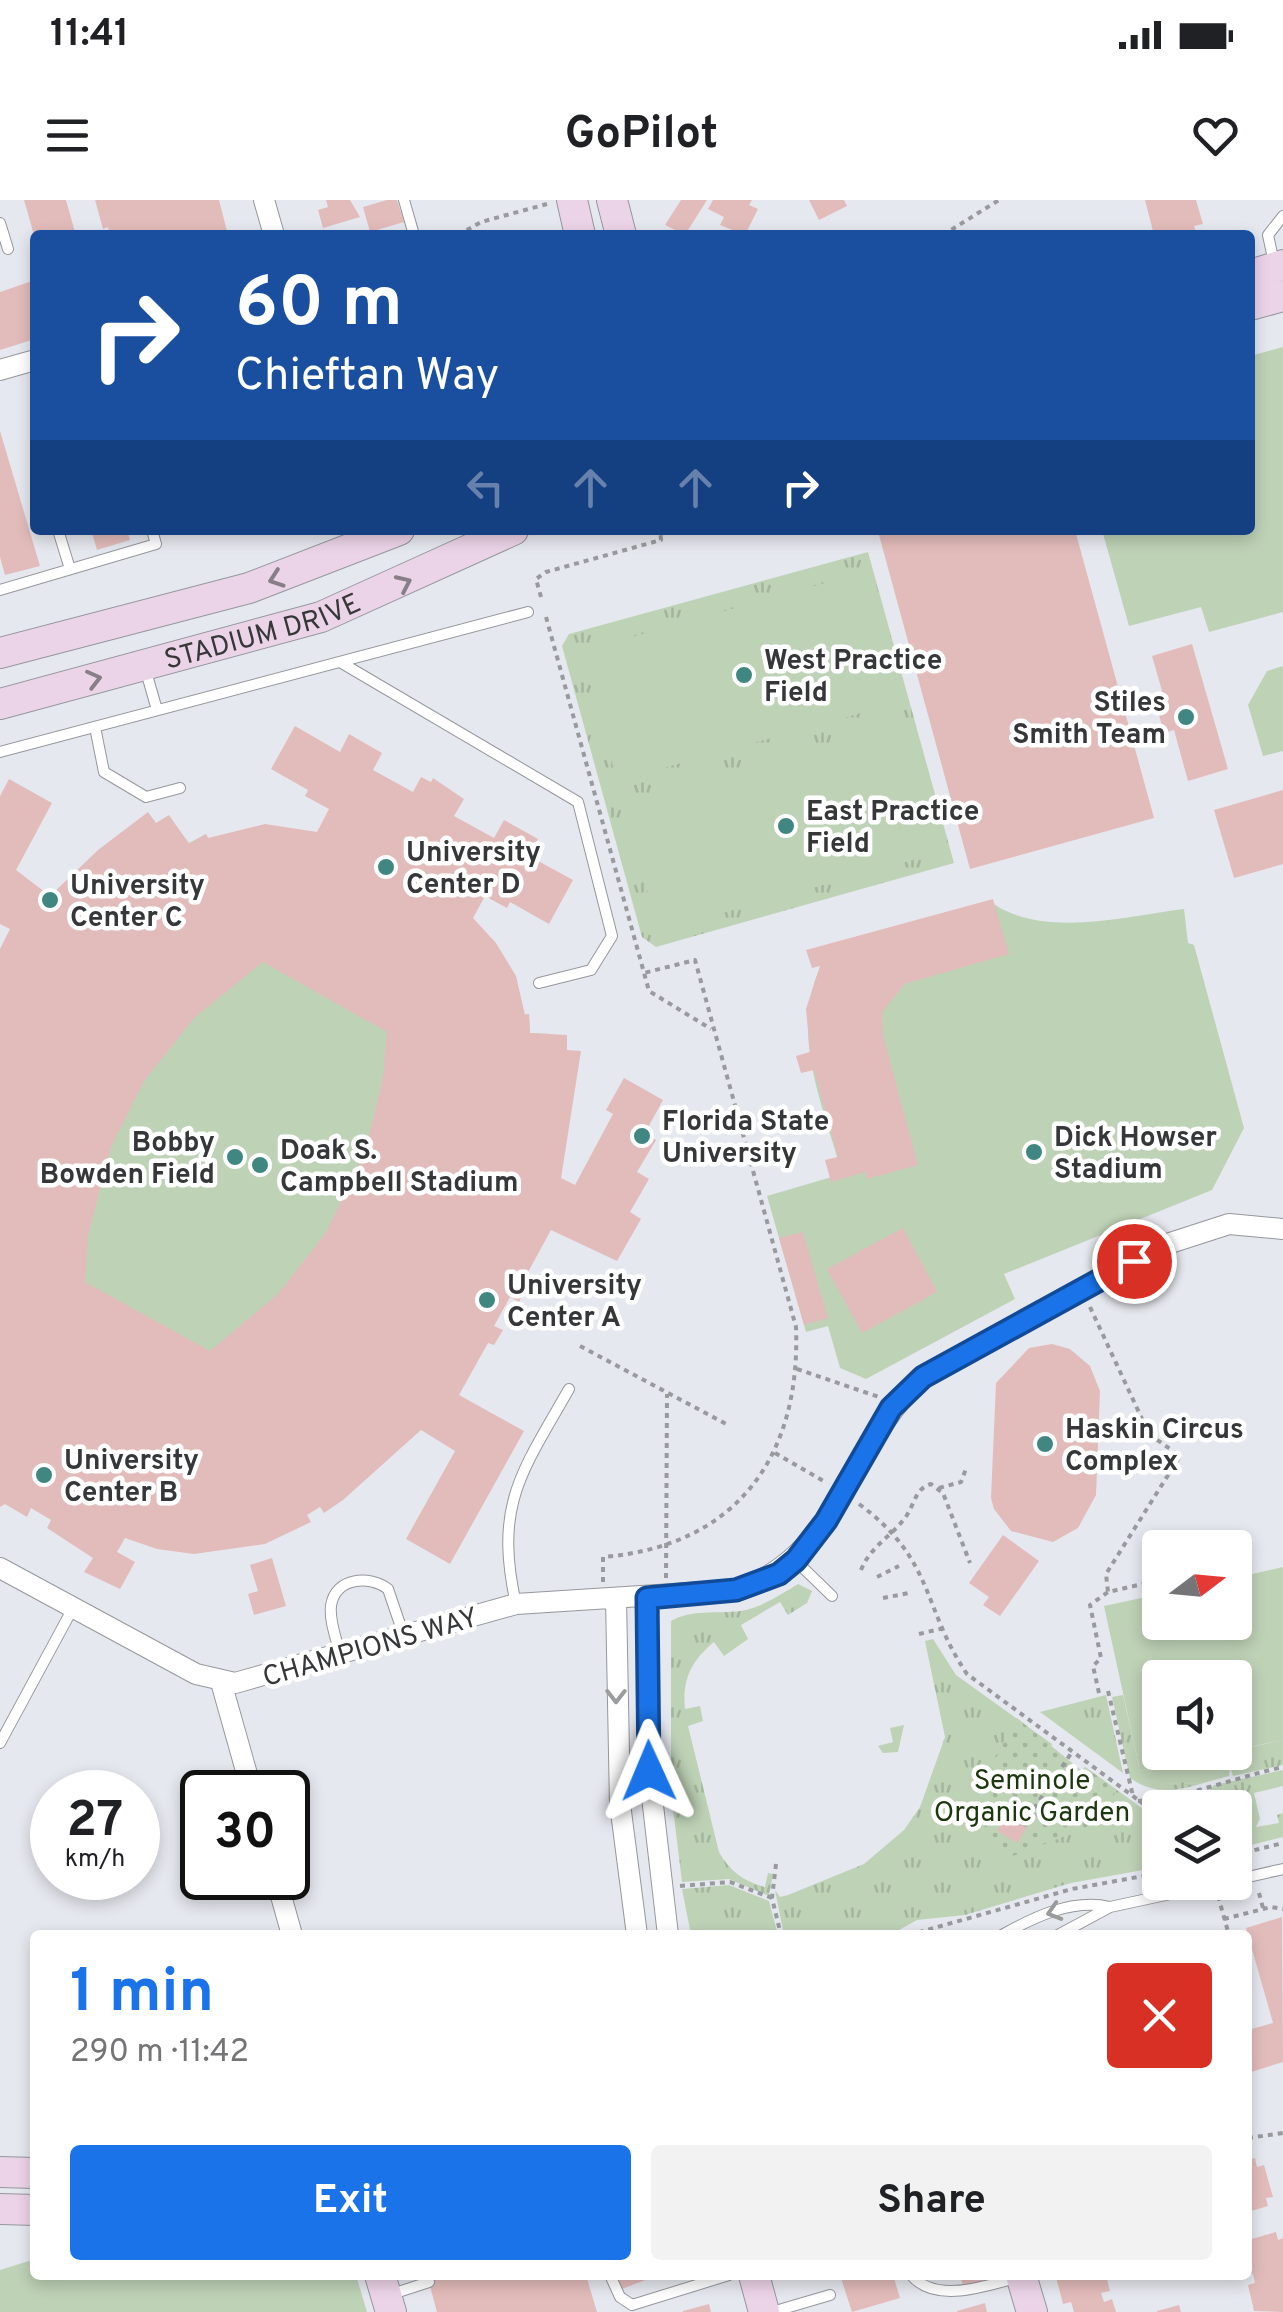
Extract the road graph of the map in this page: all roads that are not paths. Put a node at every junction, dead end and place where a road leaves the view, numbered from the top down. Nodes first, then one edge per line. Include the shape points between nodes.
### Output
1 (264, 200) edge
2 (404, 200) edge
3 (612, 200) edge
4 (562, 201) edge
5 (1283, 216) edge
6 (0, 223) edge
7 (273, 230) edge
8 (413, 230) edge
9 (577, 230) edge
10 (619, 230) edge
11 (8, 249) dead end
12 (1275, 280) edge
13 (1255, 301) edge
14 (30, 361) edge
15 (0, 370) edge
16 (60, 535) edge
17 (153, 535) edge
18 (386, 535) edge
19 (502, 535) edge
20 (70, 569) junction
21 (0, 590) edge
22 (528, 612) dead end
23 (0, 654) edge
24 (340, 662) junction
25 (144, 667) junction
26 (0, 704) edge
27 (157, 710) junction
28 (95, 726) junction
29 (0, 752) edge
30 (180, 788) dead end
31 (539, 982) dead end
32 (1283, 1229) edge
33 (569, 1389) dead end
34 (796, 1560) junction
35 (0, 1568) edge
36 (610, 1590) junction
37 (832, 1596) dead end
38 (647, 1598) junction
39 (516, 1604) junction
40 (73, 1608) junction
41 (404, 1636) junction
42 (340, 1654) junction
43 (221, 1682) junction
44 (0, 1743) edge
45 (246, 1770) edge
46 (1283, 1870) edge
47 (1252, 1876) edge
48 (282, 1900) edge
49 (1143, 1900) edge
50 (1110, 1907) junction
51 (291, 1930) edge
52 (635, 1930) edge
53 (667, 1930) edge
54 (1012, 1930) edge
55 (1067, 1930) edge
56 (0, 2172) edge
57 (30, 2173) edge
58 (0, 2209) edge
59 (30, 2210) edge
60 (612, 2280) edge
61 (712, 2280) edge
62 (755, 2280) edge
63 (916, 2280) edge
64 (938, 2280) edge
65 (1007, 2280) edge
66 (1022, 2280) edge
67 (429, 2282) dead end
68 (940, 2288) junction
69 (386, 2294) edge
70 (830, 2295) dead end
71 (764, 2312) edge
72 (772, 2312) edge
73 (1032, 2312) edge

1 - 7 street
2 - 8 lane
3 - 10 main road
4 - 9 main road
5 - 12 lane via 1268,235
6 - 11 lane
12 - 13 main road
14 - 15 street
16 - 20 lane
17 - 20 lane via 156,544
18 -> 23 main road, STADIUM DRIVE via 249,588
25 -> 19 main road, STADIUM DRIVE via 349,607
20 - 21 lane
22 - 24 lane
24 - 27 lane
24 - 31 lane via 578,802 612,936 591,970
26 -> 25 main road, STADIUM DRIVE
25 - 27 lane
27 - 28 lane
28 - 29 lane
28 - 30 lane via 104,772 146,796
32 - 34 street via 1230,1224 1177,1240 923,1377 891,1408
33 - 39 lane via 509,1504 505,1538
34 - 37 lane
34 - 38 street, CHAMPIONS WAY via 736,1590
35 - 40 street, CHAMPIONS WAY
36 - 38 street, CHAMPIONS WAY
36 - 39 street, CHAMPIONS WAY
36 -> 52 street via 620,1804
38 - 53 street via 650,1784
39 - 41 street, CHAMPIONS WAY
40 - 43 street, CHAMPIONS WAY
40 - 44 lane
41 - 42 street, CHAMPIONS WAY
41 - 42 lane via 388,1589 356,1580 331,1605
42 - 43 street, CHAMPIONS WAY via 247,1682
43 - 45 street
46 - 47 lane
48 - 51 street
49 - 50 lane
50 -> 54 lane via 1076,1906
50 - 55 lane
56 - 57 main road
58 - 59 main road
60 - 61 lane via 632,2305
62 - 71 main road
63 - 68 lane
64 - 68 lane
65 - 68 lane via 968,2291
66 - 73 main road
67 - 69 lane
70 - 72 lane

